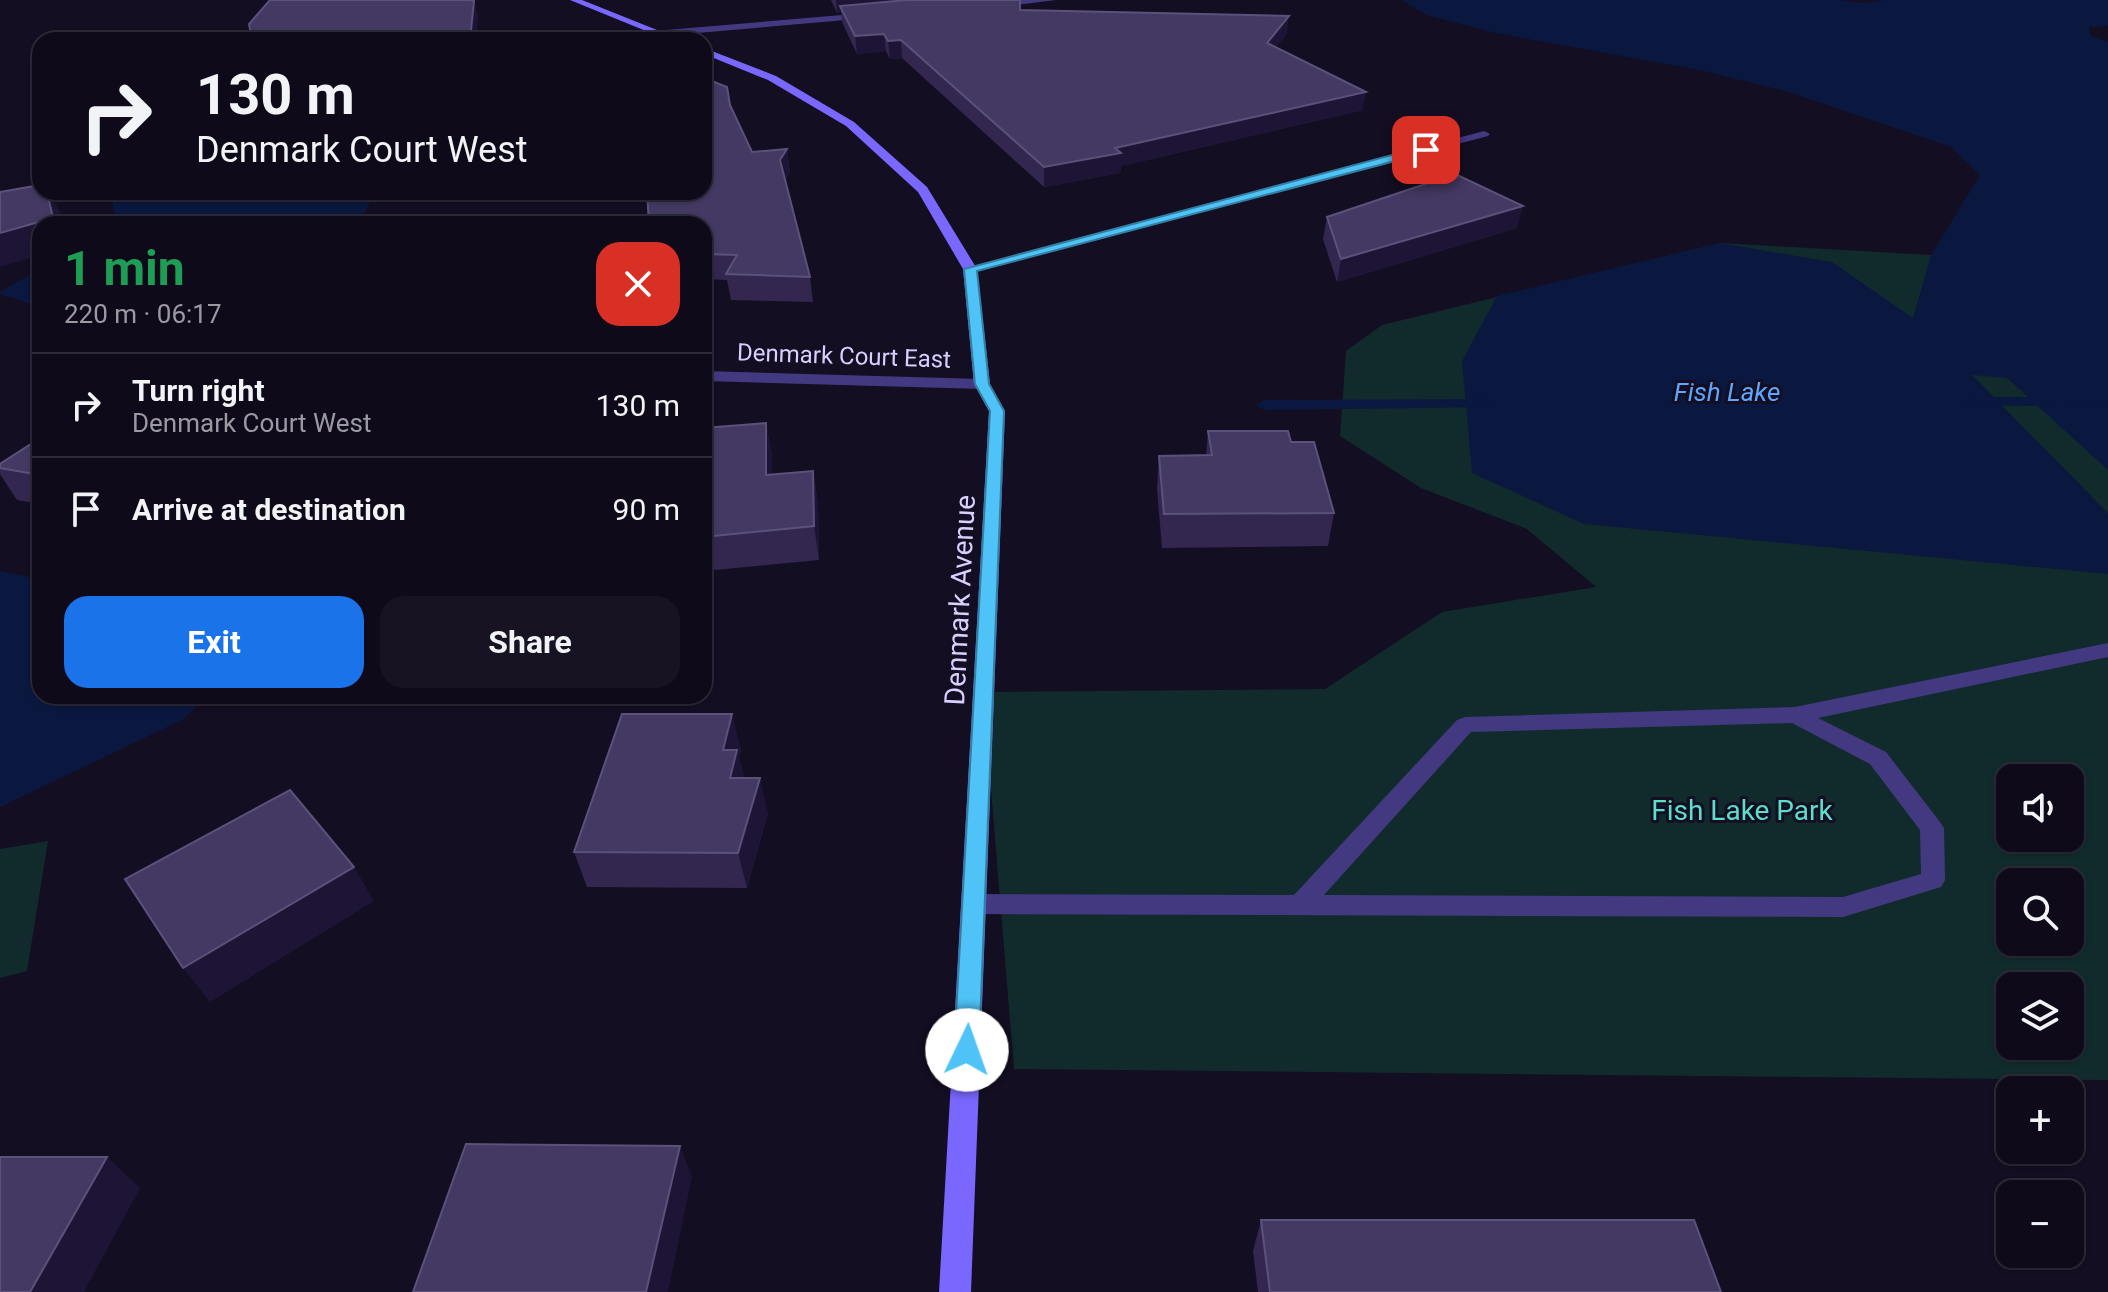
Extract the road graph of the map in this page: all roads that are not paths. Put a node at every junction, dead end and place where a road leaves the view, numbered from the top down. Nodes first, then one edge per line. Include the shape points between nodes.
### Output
1 (574, 0) edge
2 (1052, 0) edge
3 (974, 7) edge
4 (880, 15) edge
5 (657, 32) edge
6 (672, 32) edge
7 (712, 54) edge
8 (1484, 134) dead end
9 (970, 269) junction
10 (712, 376) edge
11 (982, 384) junction
12 (2108, 650) edge
13 (1795, 715) junction
14 (974, 904) junction
15 (1299, 906) junction
16 (955, 1292) edge

1 - 5 street
2 - 3 street
4 - 6 street
7 - 9 street, Denmark Avenue via 772,78 850,124 923,190
8 - 9 street
9 - 11 street, Denmark Avenue
10 - 11 street, Denmark Court East
11 - 14 street, Denmark Avenue via 997,411
12 - 13 street
13 - 15 street via 1465,725
13 - 15 street via 1878,758 1932,828 1933,880 1843,907
14 - 15 street
14 - 16 street, Denmark Avenue

